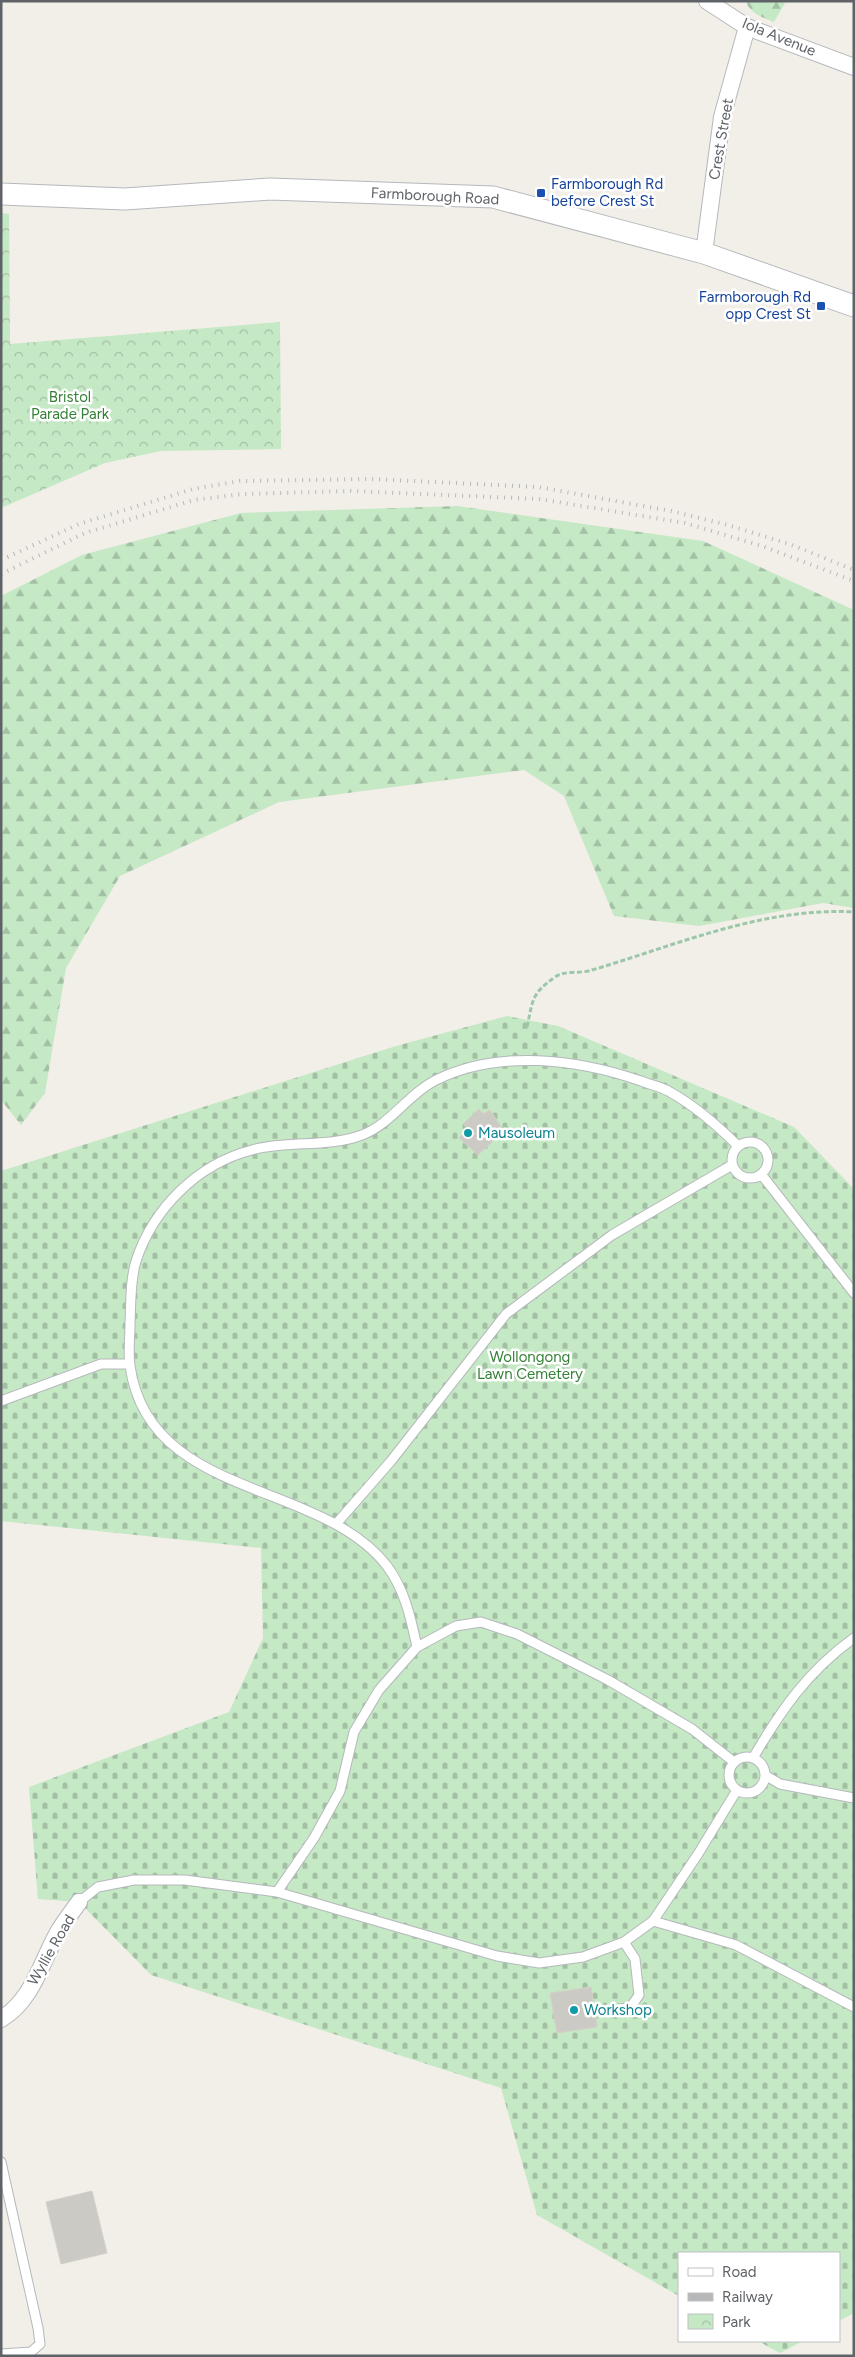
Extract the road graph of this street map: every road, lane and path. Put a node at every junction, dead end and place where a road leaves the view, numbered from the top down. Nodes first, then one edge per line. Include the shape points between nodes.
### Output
1 (707, 1) edge
2 (747, 27) junction
3 (854, 67) edge
4 (1, 194) edge
5 (704, 253) junction
6 (854, 306) edge
7 (854, 912) edge
8 (527, 1027) dead end
9 (738, 1146) junction
10 (732, 1165) junction
11 (762, 1174) junction
12 (854, 1293) edge
13 (129, 1364) junction
14 (1, 1401) edge
15 (336, 1524) junction
16 (854, 1638) edge
17 (417, 1647) junction
18 (753, 1758) junction
19 (734, 1762) junction
20 (765, 1775) junction
21 (737, 1790) junction
22 (854, 1798) edge
23 (277, 1892) junction
24 (80, 1902) joint
25 (653, 1921) junction
26 (624, 1942) junction
27 (854, 2007) edge
28 (618, 2009) dead end
29 (1, 2019) edge
30 (1, 2162) edge
31 (1, 2354) edge

1 - 2 street, Iola Avenue
2 - 3 street, Iola Avenue
2 - 5 street, Crest Street via 722,117
4 - 5 street, Farmborough Road via 125,199 270,189 468,194 518,202
5 - 6 street, Farmborough Road
7 - 8 path via 830,910 720,929 589,971 557,975 534,995
9 - 10 lane
9 - 11 lane via 752,1142 764,1148 768,1162
9 - 13 lane via 721,1129 669,1091 618,1073 579,1064 536,1061 460,1069 432,1082 385,1122 362,1135 253,1149 232,1156 190,1182 161,1212 135,1263
10 - 11 lane via 745,1177 754,1178
10 - 15 lane via 612,1235 506,1314 391,1461
11 - 12 lane
13 - 14 lane via 101,1364
13 - 15 lane via 138,1399 148,1417 161,1434 187,1455 222,1477
15 - 17 lane via 388,1567 407,1604
16 - 18 lane via 802,1684
17 - 19 lane via 456,1626 481,1622 517,1634 608,1680 692,1729
17 - 23 lane via 379,1690 354,1732 340,1791 314,1838
18 - 19 lane via 743,1757
18 - 20 lane via 764,1768
19 - 21 lane via 729,1773 732,1786
20 - 21 lane via 755,1790
20 - 22 lane via 780,1784
21 - 25 lane
23 - 24 lane via 185,1880 134,1880 98,1887
23 - 26 lane via 497,1956 522,1960 539,1962 583,1957
24 - 29 street, Wyllie Road via 58,1933 40,1973 12,2013
25 - 26 lane
25 - 27 lane via 736,1945
26 - 28 lane via 635,1959 639,1995 630,2008
30 - 31 lane via 40,2344 31,2352

